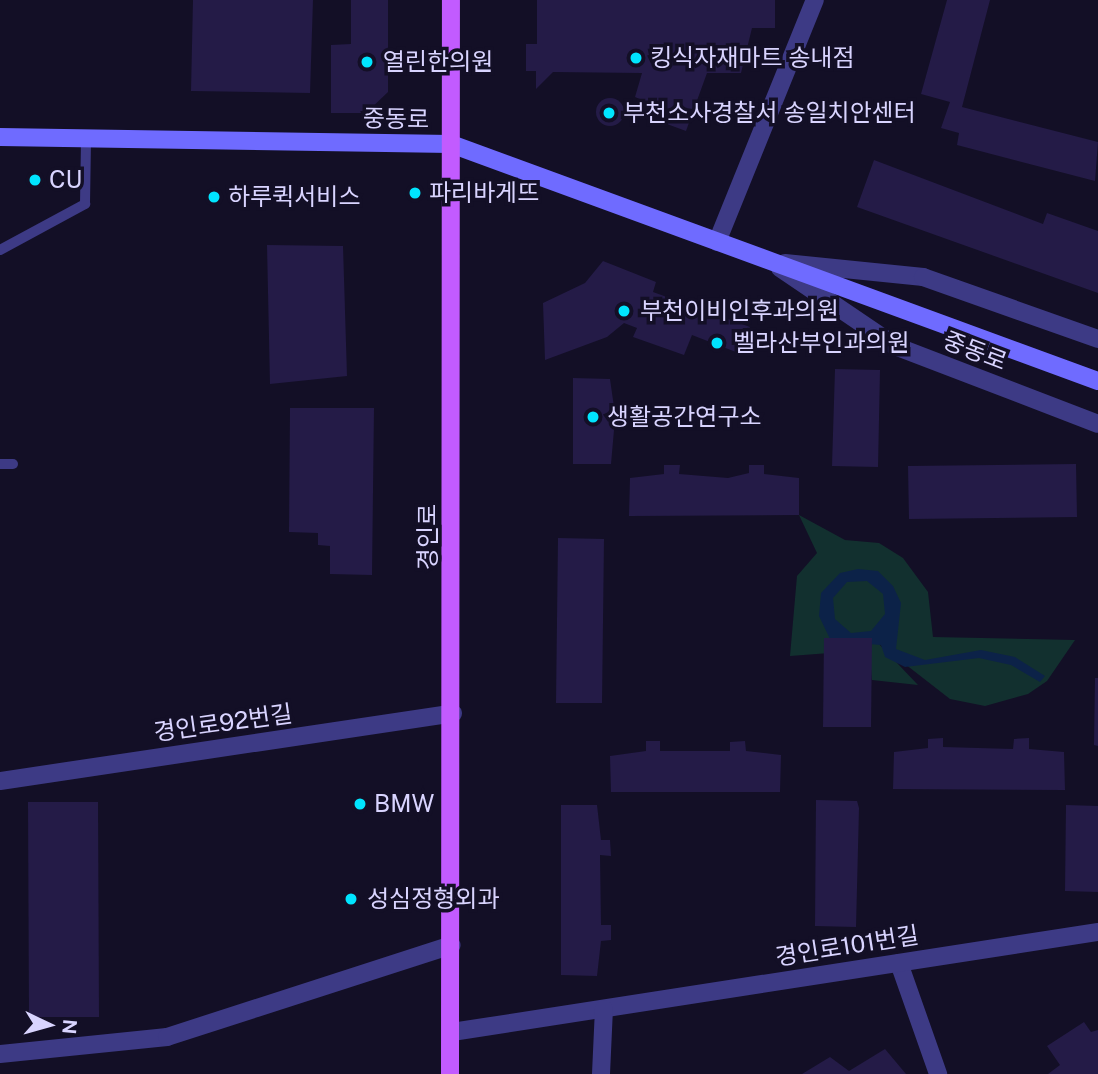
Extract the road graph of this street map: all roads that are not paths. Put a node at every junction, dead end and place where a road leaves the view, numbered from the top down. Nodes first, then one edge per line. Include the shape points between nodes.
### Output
1 (451, 0) edge
2 (815, 0) edge
3 (0, 137) edge
4 (86, 139) junction
5 (451, 144) junction
6 (717, 242) junction
7 (0, 250) edge
8 (771, 262) junction
9 (1098, 339) edge
10 (1098, 381) edge
11 (1098, 424) edge
12 (0, 464) edge
13 (13, 464) dead end
14 (453, 713) junction
15 (0, 781) edge
16 (1098, 932) edge
17 (452, 944) junction
18 (899, 963) junction
19 (604, 1009) junction
20 (452, 1032) junction
21 (0, 1054) edge
22 (450, 1074) edge
23 (601, 1074) edge
24 (938, 1074) edge

1 - 5 main road, 경인로
2 - 6 street
3 - 4 street, 중동로
4 - 5 street, 중동로
4 - 7 lane via 85,204
5 - 6 street, 중동로
5 - 14 main road, 경인로
6 - 8 street, 중동로
8 - 9 street, 중동로 via 923,277
8 - 10 street, 중동로
8 - 11 street, 중동로 via 895,346
12 - 13 lane
14 - 15 street, 경인로92번길
14 - 17 main road, 경인로
16 - 18 street, 경인로101번길
17 - 20 main road, 경인로
17 - 21 street via 167,1037
18 - 19 street, 경인로101번길
18 - 24 street
19 - 20 street, 경인로101번길
19 - 23 street
20 - 22 main road, 경인로

